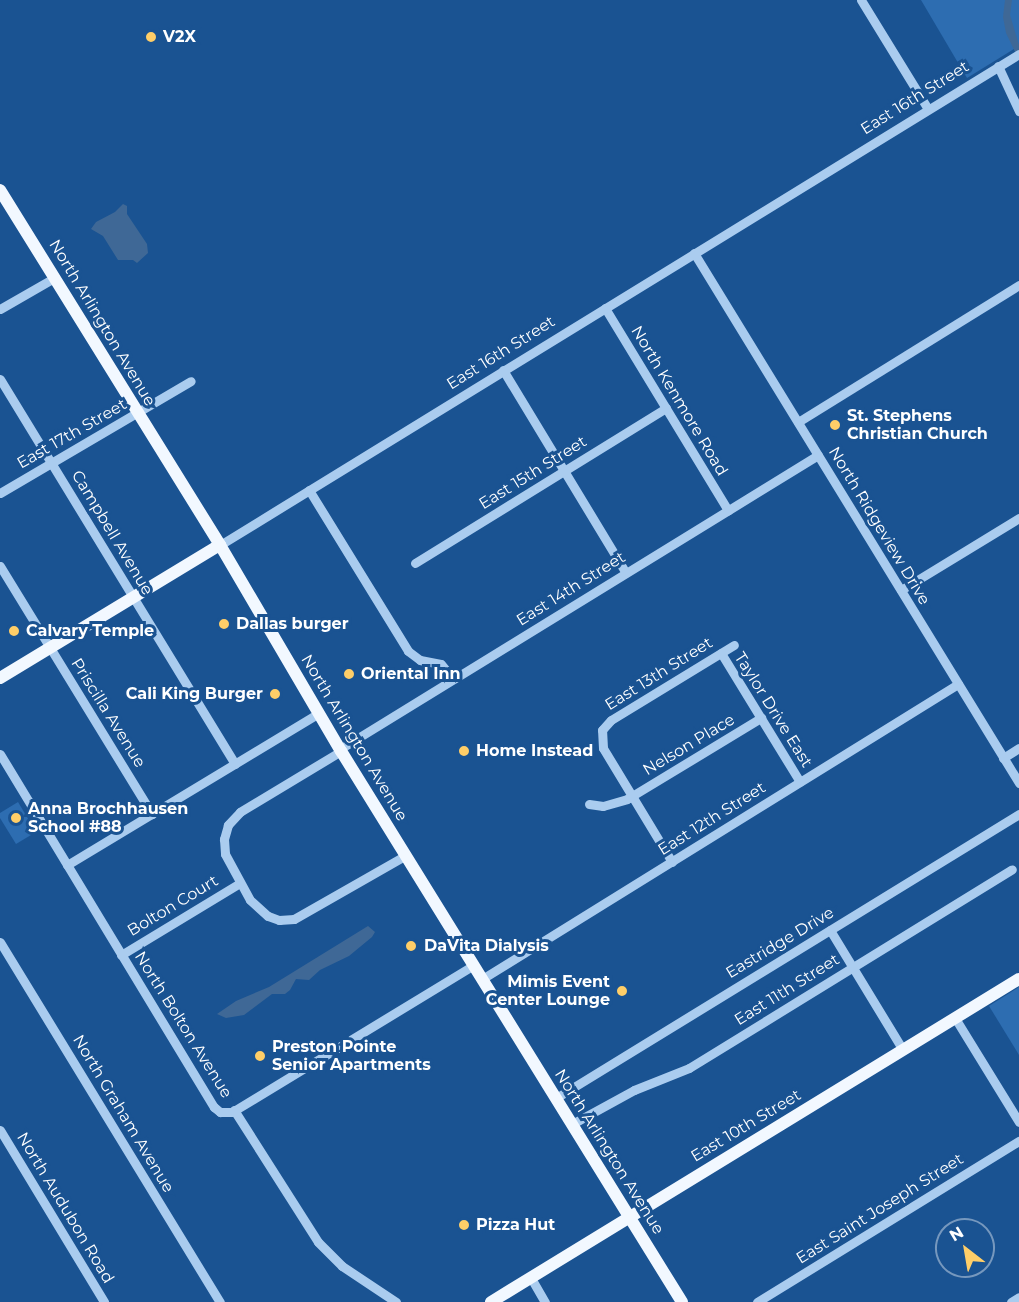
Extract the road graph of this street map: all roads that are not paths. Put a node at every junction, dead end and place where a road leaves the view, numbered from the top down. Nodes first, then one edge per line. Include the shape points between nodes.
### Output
1 (861, 0) edge
2 (1019, 54) edge
3 (998, 66) junction
4 (928, 109) junction
5 (1019, 111) edge
6 (0, 190) edge
7 (694, 253) junction
8 (54, 278) junction
9 (1019, 285) edge
10 (605, 308) junction
11 (0, 309) edge
12 (503, 370) junction
13 (0, 379) edge
14 (190, 381) dead end
15 (666, 408) junction
16 (136, 414) junction
17 (798, 422) junction
18 (818, 455) junction
19 (51, 463) junction
20 (564, 471) junction
21 (309, 490) junction
22 (0, 494) edge
23 (728, 510) junction
24 (1019, 518) edge
25 (220, 545) junction
26 (415, 563) dead end
27 (0, 566) edge
28 (626, 573) junction
29 (901, 590) junction
30 (133, 597) junction
31 (734, 645) dead end
32 (50, 648) junction
33 (721, 653) junction
34 (0, 678) edge
35 (453, 679) junction
36 (958, 684) junction
37 (319, 713) junction
38 (761, 718) junction
39 (1019, 748) edge
40 (341, 750) junction
41 (0, 754) edge
42 (1004, 758) junction
43 (235, 764) junction
44 (800, 782) junction
45 (1019, 783) edge
46 (633, 796) junction
47 (589, 804) dead end
48 (152, 814) junction
49 (1019, 814) edge
50 (406, 855) junction
51 (672, 862) junction
52 (67, 865) junction
53 (1012, 869) dead end
54 (240, 883) junction
55 (830, 930) junction
56 (0, 942) edge
57 (121, 955) junction
58 (474, 965) junction
59 (852, 967) junction
60 (482, 979) junction
61 (1019, 979) edge
62 (955, 1018) junction
63 (903, 1050) junction
64 (555, 1098) junction
65 (234, 1110) junction
66 (1019, 1122) edge
67 (572, 1124) junction
68 (0, 1130) edge
69 (1019, 1141) edge
70 (630, 1217) junction
71 (531, 1278) junction
72 (1019, 1297) edge
73 (104, 1302) edge
74 (220, 1302) edge
75 (396, 1302) edge
76 (490, 1302) edge
77 (545, 1302) edge
78 (682, 1302) edge
79 (757, 1302) edge
80 (1011, 1302) edge

1 - 4 street
2 - 3 street, East 16th Street
3 - 4 street, East 16th Street
3 - 5 street
4 - 7 street, East 16th Street
6 - 8 main road, North Arlington Avenue
7 - 10 street, East 16th Street
7 - 17 street, North Ridgeview Drive
8 - 11 street
8 - 16 main road, North Arlington Avenue
9 - 17 street
10 - 12 street, East 16th Street
10 - 15 street, North Kenmore Road
12 - 20 street
12 - 21 street, East 16th Street
13 - 19 street, Campbell Avenue
14 - 16 street, East 17th Street
15 - 20 street, East 15th Street
15 - 23 street, North Kenmore Road
16 - 19 street, East 17th Street
16 - 25 main road, North Arlington Avenue
17 - 18 street, North Ridgeview Drive
18 - 23 street, East 14th Street
18 - 29 street, North Ridgeview Drive
19 - 22 street, East 17th Street
19 - 30 street, Campbell Avenue
20 - 26 street, East 15th Street
20 - 28 street
21 - 25 street, East 16th Street
21 - 35 street via 408,651 420,660 441,664
23 - 28 street, East 14th Street
24 - 29 street
25 - 30 main road, East 16th Street
25 - 37 main road, North Arlington Avenue
27 - 32 street, Priscilla Avenue
28 - 35 street, East 14th Street
29 - 36 street, North Ridgeview Drive
30 - 32 main road, East 16th Street
30 - 43 street, Campbell Avenue
31 - 33 street, East 13th Street
32 - 34 main road, East 16th Street
32 - 48 street, Priscilla Avenue
33 - 38 street, Taylor Drive East
33 - 46 street, East 13th Street via 611,720 602,730 602,746
35 - 40 street, East 14th Street
36 - 42 street, North Ridgeview Drive
36 - 44 street, East 12th Street
37 - 40 main road, North Arlington Avenue
37 - 43 street
38 - 44 street, Taylor Drive East
38 - 46 street, Nelson Place
39 - 42 street
40 - 50 main road, North Arlington Avenue
40 - 54 street, East 14th Street via 230,822 224,836 224,851
41 - 52 street, North Bolton Avenue
42 - 45 street, North Ridgeview Drive
43 - 48 street
44 - 51 street, East 12th Street
46 - 47 street, Nelson Place via 605,806
46 - 51 street
48 - 52 street
49 - 55 street, Eastridge Drive
50 - 54 street, East 14th Street via 303,916 291,919 276,919 263,913
50 - 58 main road, North Arlington Avenue
51 - 60 street, East 12th Street
52 - 57 street, North Bolton Avenue
53 - 59 street, East 11th Street
54 - 57 street, Bolton Court
55 - 59 street
55 - 64 street, Eastridge Drive
56 - 74 street, North Graham Avenue
57 - 65 street, North Bolton Avenue via 214,1107 222,1112
58 - 60 main road, North Arlington Avenue
58 - 65 street
59 - 63 street
59 - 67 street, East 11th Street via 689,1068 634,1090
60 - 64 main road, North Arlington Avenue
61 - 62 main road, East 10th Street
62 - 63 main road, East 10th Street
62 - 66 street
63 - 70 main road, East 10th Street
64 - 67 main road, North Arlington Avenue
65 - 75 street, North Bolton Avenue via 318,1242 342,1266
67 - 70 main road, North Arlington Avenue
68 - 73 street, North Audubon Road
69 - 79 street, East Saint Joseph Street
70 - 71 main road, East 10th Street
70 - 78 main road, North Arlington Avenue
71 - 76 main road, East 10th Street
71 - 77 street
72 - 80 street

